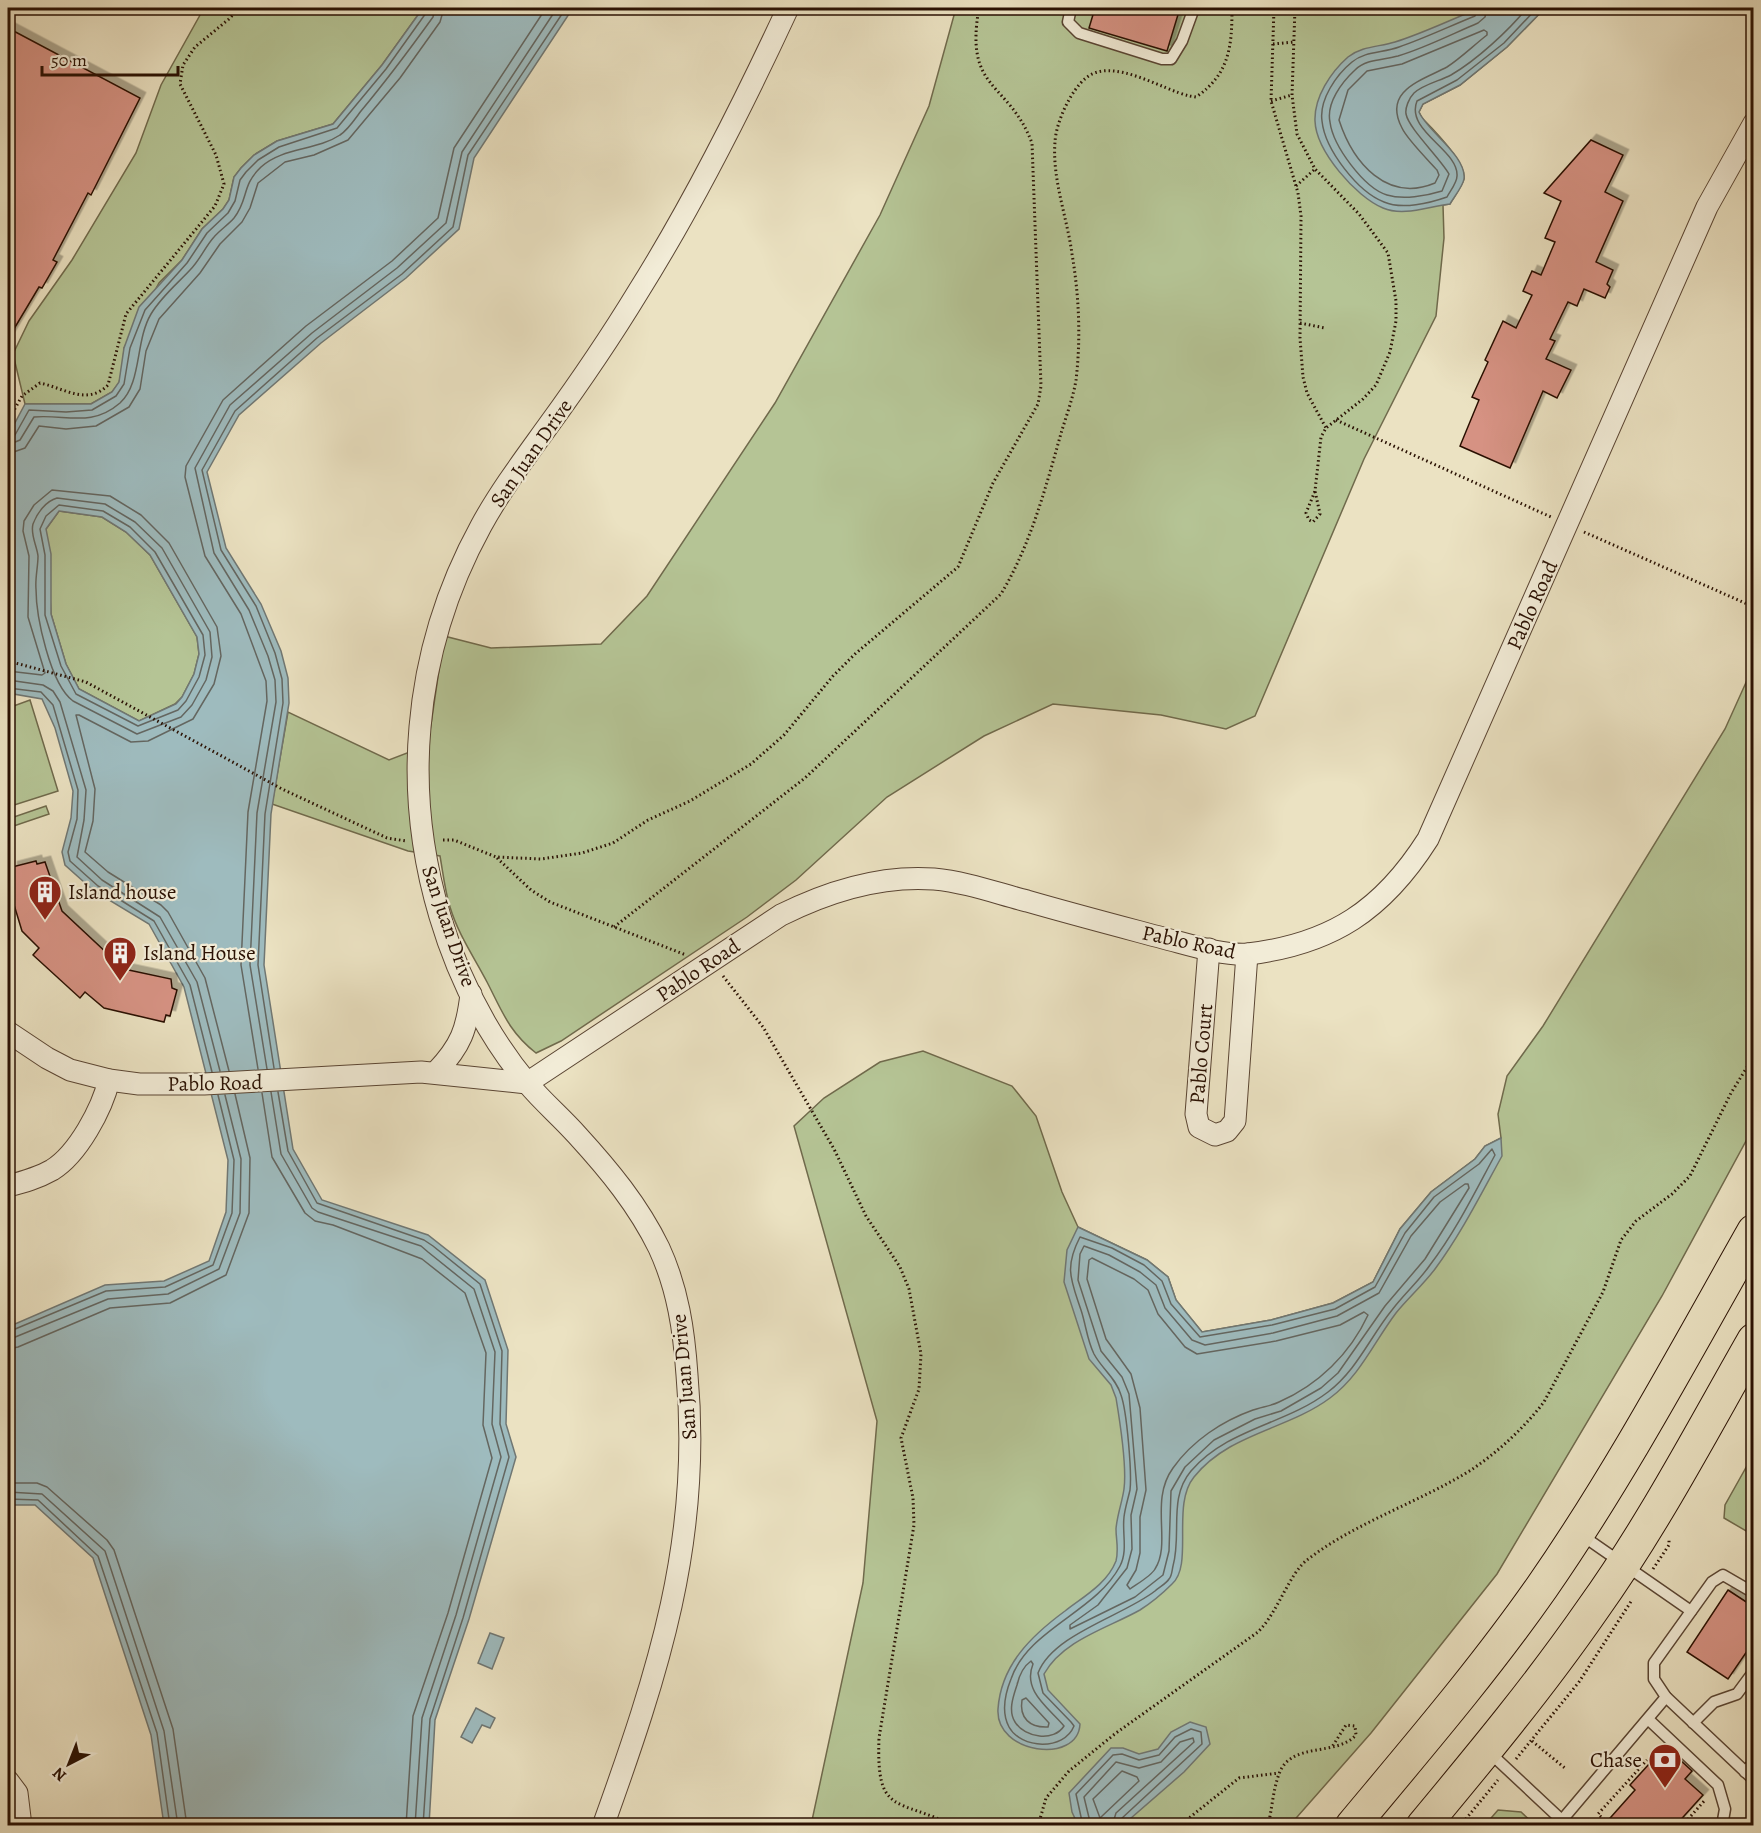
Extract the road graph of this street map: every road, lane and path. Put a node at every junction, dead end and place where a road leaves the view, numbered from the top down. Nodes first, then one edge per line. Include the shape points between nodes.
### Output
1 (239, 8) edge
2 (788, 8) edge
3 (979, 8) edge
4 (1071, 8) edge
5 (1194, 8) edge
6 (1232, 8) edge
7 (1274, 8) edge
8 (1295, 8) edge
9 (1294, 42) junction
10 (1272, 44) junction
11 (1292, 95) junction
12 (1271, 101) junction
13 (1754, 123) edge
14 (1316, 169) junction
15 (1296, 186) junction
16 (1300, 323) junction
17 (1325, 328) dead end
18 (1336, 420) junction
19 (8, 421) edge
20 (1326, 428) junction
21 (1315, 491) junction
22 (1567, 525) junction
23 (1754, 607) edge
24 (8, 661) edge
25 (423, 840) junction
26 (496, 857) junction
27 (614, 927) junction
28 (1209, 949) junction
29 (1247, 954) junction
30 (708, 963) junction
31 (471, 994) junction
32 (8, 1032) edge
33 (1754, 1056) edge
34 (436, 1072) junction
35 (109, 1080) junction
36 (527, 1083) junction
37 (8, 1186) edge
38 (1754, 1231) edge
39 (1754, 1340) edge
40 (1578, 1533) junction
41 (1622, 1563) junction
42 (1754, 1593) edge
43 (1691, 1611) junction
44 (1754, 1671) edge
45 (1666, 1697) junction
46 (1649, 1720) junction
47 (1693, 1723) junction
48 (1532, 1741) dead end
49 (1332, 1747) junction
50 (1487, 1750) junction
51 (1647, 1760) dead end
52 (1754, 1762) edge
53 (1566, 1769) dead end
54 (1279, 1773) junction
55 (1749, 1776) edge
56 (8, 1780) edge
57 (1706, 1800) dead end
58 (1565, 1823) edge
59 (21, 1826) edge
60 (603, 1826) edge
61 (954, 1826) edge
62 (1038, 1826) edge
63 (1179, 1826) edge
64 (1268, 1826) edge
65 (1352, 1826) edge
66 (1423, 1826) edge
67 (1611, 1826) edge
68 (1682, 1826) edge
69 (1722, 1826) edge

1 - 19 path via 195,47 180,76 182,92 216,155 223,177 215,206 126,314 108,385 88,397 40,383 22,396
2 - 25 street, San Juan Drive via 703,181 642,286 482,523 459,570 433,647 425,688 418,772
3 - 26 path via 974,36 978,64 1028,131 1032,143 1041,386 1038,404 993,483 958,567 855,654 784,735 733,776 597,849 541,859
4 - 5 lane via 1068,22 1079,33 1162,59 1171,59 1178,52
6 - 27 path via 1225,69 1206,91 1196,97 1129,74 1110,70 1097,73 1087,77 1073,95 1057,128 1056,162 1078,310 1076,382 1042,501 1001,594 805,778
7 - 10 path
8 - 9 path
9 - 10 path
9 - 11 path
10 - 12 path
11 - 12 path
11 - 14 path via 1297,134
12 - 15 path
13 - 22 street, Pablo Road via 1707,207
14 - 15 path
14 - 18 path via 1359,214 1388,253 1396,301 1390,352 1376,385
15 - 16 path via 1302,243
16 - 17 path
16 - 20 path via 1303,377
18 - 20 path
18 - 22 path
20 - 21 path via 1321,437
21 - 21 path via 1320,514 1313,522 1306,513
22 - 23 path
22 - 29 street, Pablo Road via 1440,814 1410,869 1378,902 1335,930 1288,947
24 - 25 path via 86,682 282,789 387,838
25 - 26 path via 454,840
25 - 31 street, San Juan Drive via 436,903
26 - 27 path via 550,902
27 - 30 path
28 - 29 street, Pablo Road
28 - 29 street, Pablo Court via 1196,1114 1199,1126 1215,1135 1227,1131 1235,1120
28 - 30 street, Pablo Road via 964,884 908,879 853,886 811,900
30 - 36 street, Pablo Road
30 - 61 path via 764,1027 909,1290 921,1354 920,1389 901,1438 913,1498 914,1525 879,1738 878,1773 883,1789 893,1800
31 - 34 street via 463,1037
31 - 36 street, San Juan Drive
32 - 35 street, Pablo Road via 70,1070
33 - 62 path via 1690,1176 1636,1221 1621,1240 1603,1292 1536,1413 1470,1470 1306,1561 1258,1632 1069,1771 1046,1798
34 - 35 street, Pablo Road via 204,1084
34 - 36 street, Pablo Road
35 - 37 street via 98,1111 66,1158 41,1176
36 - 60 street, San Juan Drive via 618,1180 637,1209 670,1276 684,1334 690,1464 680,1568 652,1685
38 - 40 main road
39 - 41 main road via 1653,1518
40 - 41 lane
40 - 65 main road via 1434,1728
41 - 43 lane
41 - 50 main road via 1593,1609
42 - 43 lane via 1723,1575 1712,1582
43 - 45 lane via 1654,1663 1654,1679
44 - 47 lane via 1737,1694 1714,1702
45 - 46 lane
45 - 47 lane
46 - 58 lane
46 - 69 lane via 1718,1785 1725,1809
47 - 55 lane
48 - 53 path
49 - 49 path via 1352,1739 1356,1735 1354,1726 1346,1725
49 - 54 path via 1305,1751
50 - 58 lane
50 - 66 main road
51 - 67 path via 1598,1814
52 - 55 lane
54 - 63 path via 1239,1778
54 - 64 path
56 - 59 street via 17,1793
57 - 68 path

